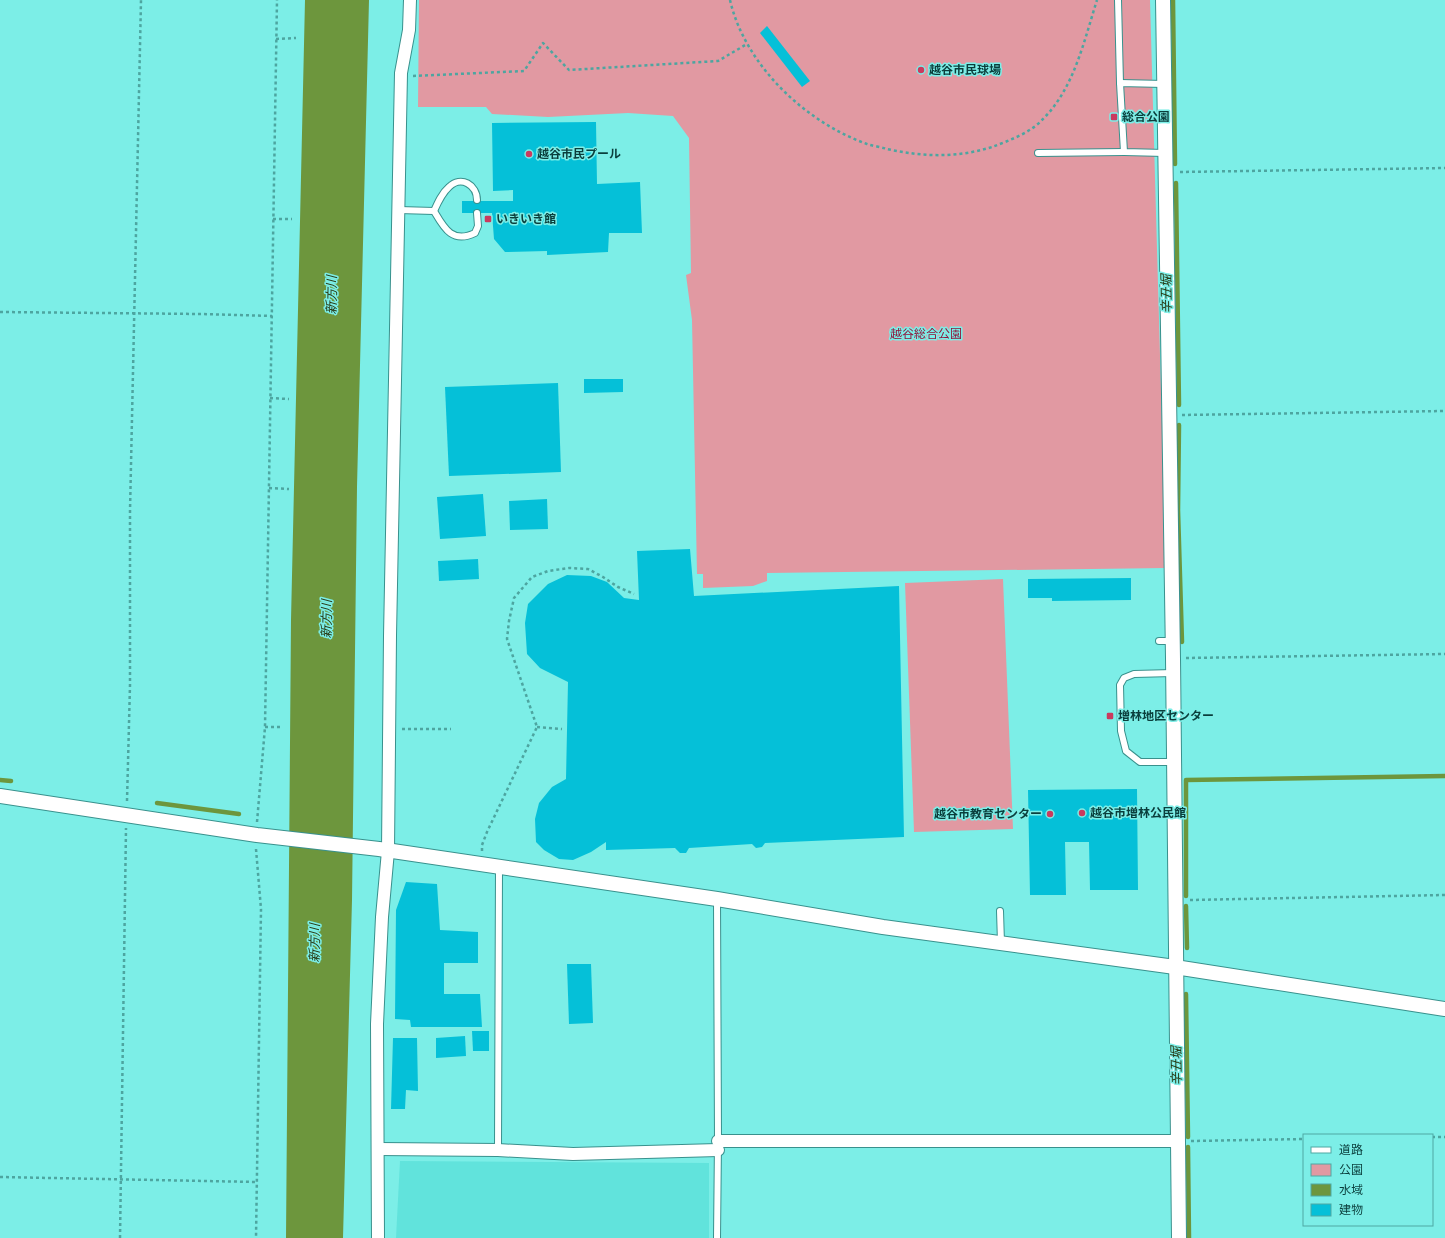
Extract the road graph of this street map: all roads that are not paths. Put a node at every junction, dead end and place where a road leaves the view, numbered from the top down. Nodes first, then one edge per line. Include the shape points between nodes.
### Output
1 (410, 0) edge
2 (1118, 0) edge
3 (1163, 0) edge
4 (1120, 83) junction
5 (1164, 84) junction
6 (1124, 152) junction
7 (1038, 153) dead end
8 (1165, 153) junction
9 (477, 200) dead end
10 (399, 210) junction
11 (434, 210) junction
12 (477, 213) dead end
13 (1173, 673) junction
14 (1174, 762) junction
15 (0, 796) edge
16 (384, 850) junction
17 (499, 867) junction
18 (717, 899) junction
19 (1000, 911) dead end
20 (1001, 943) junction
21 (1175, 968) junction
22 (1445, 1009) edge
23 (1177, 1142) junction
24 (718, 1145) junction
25 (378, 1149) junction
26 (498, 1150) junction
27 (378, 1238) edge
28 (718, 1238) edge
29 (1179, 1238) edge

1 - 10 street via 409,30 401,77
2 - 4 lane
3 - 5 street
4 - 5 lane
4 - 6 lane
5 - 8 street
6 - 7 lane
6 - 8 lane
8 - 13 street via 1169,415 1166,641 1173,658
9 - 11 lane via 474,188 469,183 460,182 450,185
10 - 11 lane
10 - 16 street via 389,729
11 - 12 lane via 448,232 459,237 475,233 478,226
13 - 14 street
13 - 14 lane via 1134,674 1124,678 1120,685 1121,744 1140,762
14 - 21 street
15 - 16 street via 256,835
16 - 17 street
16 - 25 street via 377,1024
17 - 18 street
17 - 26 lane
18 - 20 street via 883,927
18 - 24 lane
19 - 20 lane
20 - 21 street
21 - 22 street
21 - 23 street
23 - 24 street
23 - 29 street
24 - 26 street via 573,1154
24 - 28 lane
25 - 26 street
25 - 27 street

